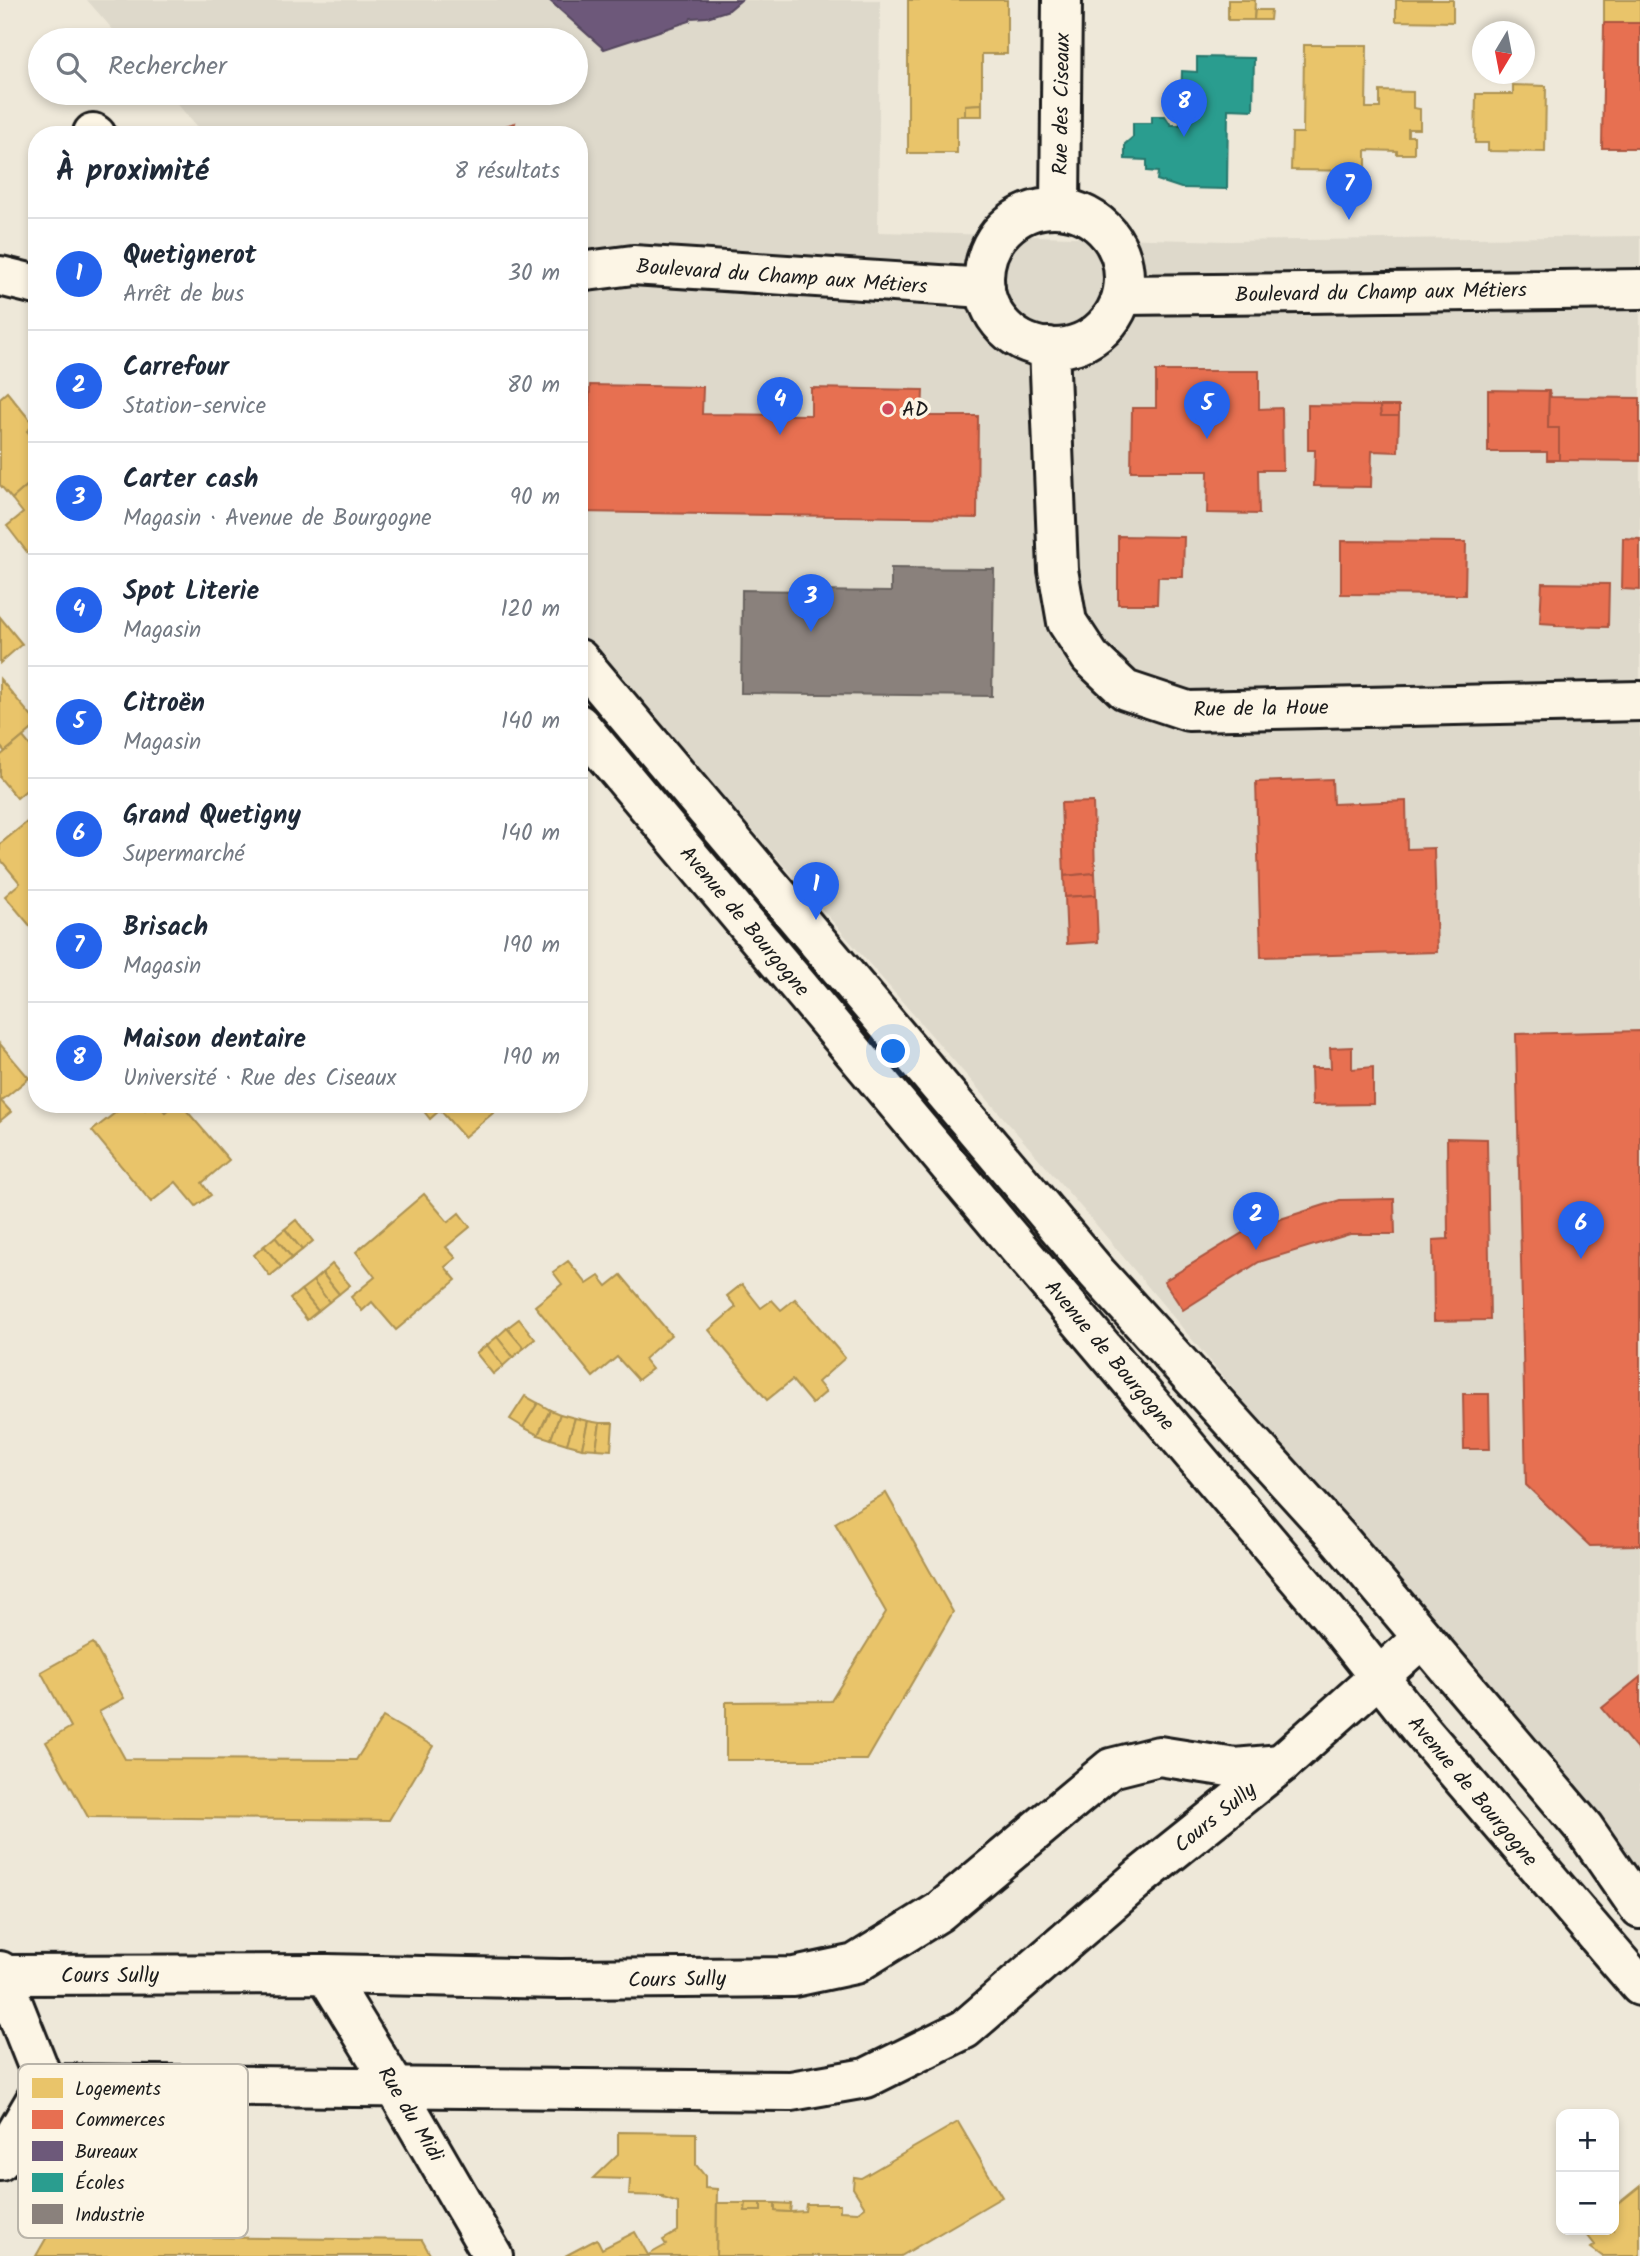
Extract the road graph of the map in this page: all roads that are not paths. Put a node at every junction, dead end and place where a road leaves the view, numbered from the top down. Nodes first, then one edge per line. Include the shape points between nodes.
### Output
1 (1062, 0) edge
2 (1060, 207) junction
3 (588, 271) edge
4 (0, 276) edge
5 (28, 283) edge
6 (985, 289) junction
7 (1640, 289) edge
8 (1123, 295) junction
9 (1049, 348) junction
10 (588, 670) edge
11 (588, 698) edge
12 (1640, 701) edge
13 (588, 735) edge
14 (588, 765) edge
15 (1410, 1650) junction
16 (1373, 1682) junction
17 (1281, 1764) junction
18 (1640, 1909) edge
19 (1640, 1936) edge
20 (1, 1973) edge
21 (326, 1974) junction
22 (1640, 1986) edge
23 (1640, 2012) edge
24 (37, 2064) edge
25 (248, 2086) edge
26 (396, 2087) junction
27 (18, 2130) edge
28 (0, 2161) edge
29 (494, 2256) edge

1 - 2 street, Rue des Ciseaux
2 - 6 street via 1035,210 1012,221 995,240 985,263
2 - 8 street via 1104,227 1122,259
3 - 6 street, Boulevard du Champ aux Métiers via 633,265
4 - 5 street
6 - 9 street via 992,311 1007,329 1026,342
7 - 8 street, Boulevard du Champ aux Métiers
8 - 9 street via 1113,317 1096,335 1074,345
9 - 12 street, Rue de la Houe via 1058,570 1067,622 1090,657 1125,690 1188,711
10 - 18 street, Avenue de Bourgogne via 1097,1273 1340,1540 1584,1828
11 - 15 street, Avenue de Bourgogne via 1032,1225 1373,1602
13 - 16 street, Avenue de Bourgogne
14 - 16 street, Avenue de Bourgogne
15 - 16 street, Cours Sully
15 - 19 street, Avenue de Bourgogne
16 - 17 street, Cours Sully
16 - 22 street, Avenue de Bourgogne via 1421,1730
16 - 23 street, Avenue de Bourgogne
17 - 21 street, Cours Sully via 1235,1768 1159,1756 1111,1769 939,1912 855,1964 794,1977
17 - 26 street, Cours Sully via 1140,1877 965,2029 866,2078 791,2091
20 - 21 street, Cours Sully
20 - 24 street
21 - 26 street, Rue du Midi
25 - 26 street, Cours Sully
26 - 29 street, Rue du Midi
27 - 28 street

